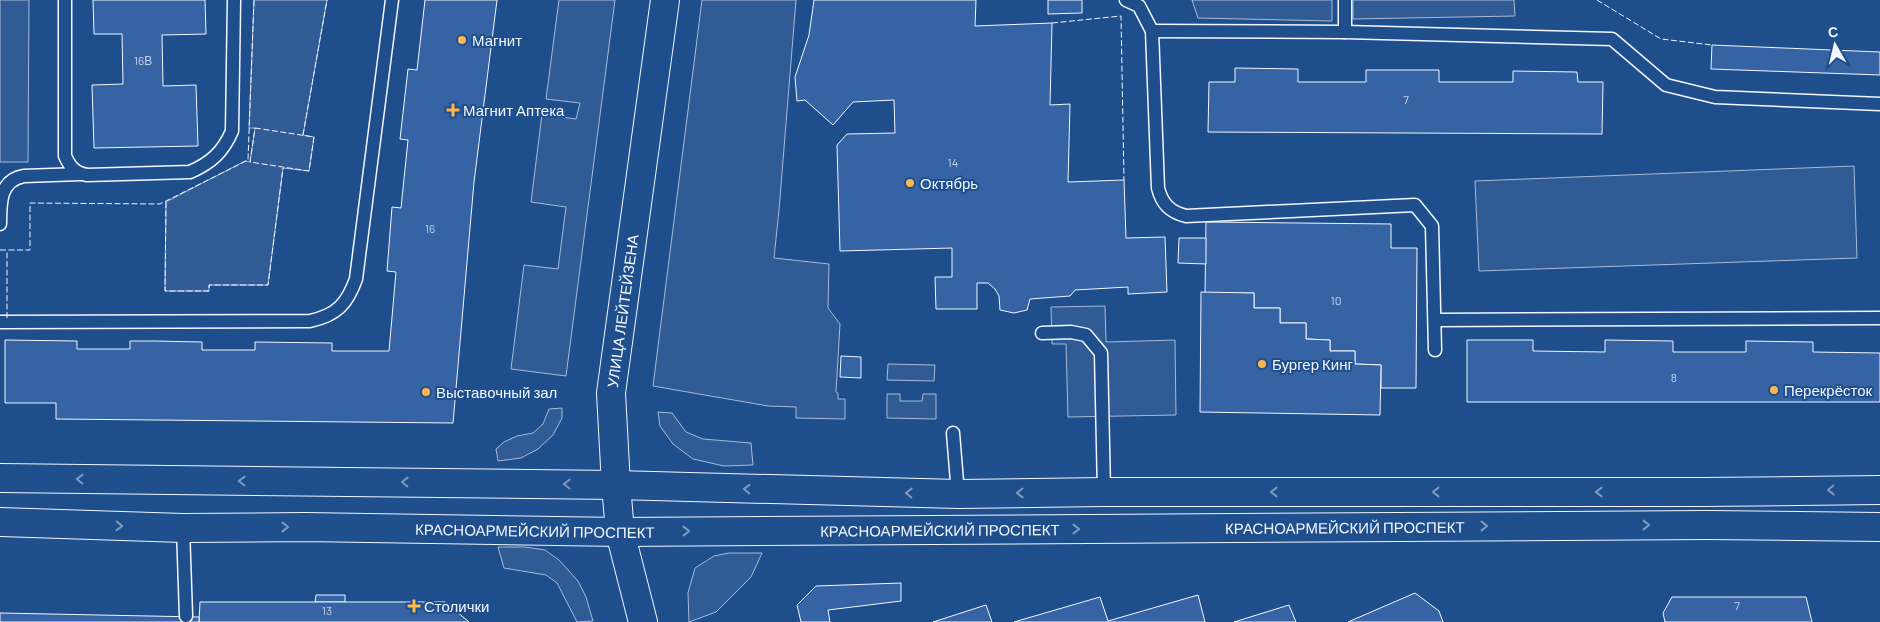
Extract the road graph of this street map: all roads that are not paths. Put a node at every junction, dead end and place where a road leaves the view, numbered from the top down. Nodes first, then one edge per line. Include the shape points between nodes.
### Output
1 (65, 0) edge
2 (234, 0) edge
3 (392, 0) edge
4 (665, 0) edge
5 (1126, 0) edge
6 (1345, 0) edge
7 (1152, 31) junction
8 (1345, 32) junction
9 (1880, 104) edge
10 (80, 174) junction
11 (0, 224) edge
12 (1880, 318) edge
13 (1435, 320) junction
14 (0, 322) edge
15 (1042, 333) dead end
16 (1435, 350) dead end
17 (953, 433) dead end
18 (0, 478) edge
19 (616, 485) junction
20 (1880, 490) edge
21 (1104, 492) junction
22 (958, 494) junction
23 (0, 522) edge
24 (1880, 527) edge
25 (183, 528) junction
26 (620, 532) junction
27 (186, 616) dead end
28 (643, 622) edge

1 - 10 lane via 65,156 68,164
2 - 10 lane via 232,131 217,156 190,172
3 - 14 lane via 356,279 352,292 334,312 310,321
4 - 19 main road, УЛИЦА ЛЕЙТЕЙЗЕНА via 611,393
5 - 7 lane via 1139,6
6 - 8 lane
7 - 8 lane
7 - 13 lane via 1158,188 1164,204 1186,216 1415,205 1432,226
8 - 9 lane via 1612,39 1666,85 1716,97
10 - 11 lane via 24,176 9,181 0,193
12 - 13 lane
13 - 16 lane
15 - 21 lane via 1086,335 1101,353
17 - 22 lane
19 -> 18 main road
22 -> 19 main road
19 - 26 main road, УЛИЦА ЛЕЙТЕЙЗЕНА
20 -> 21 main road
21 -> 22 main road
23 -> 25 main road, КРАСНОАРМЕЙСКИЙ ПРОСПЕКТ
26 -> 24 main road, КРАСНОАРМЕЙСКИЙ ПРОСПЕКТ via 1697,525
25 -> 26 main road, КРАСНОАРМЕЙСКИЙ ПРОСПЕКТ
25 - 27 lane
26 - 28 main road, УЛИЦА ЛЕЙТЕЙЗЕНА

